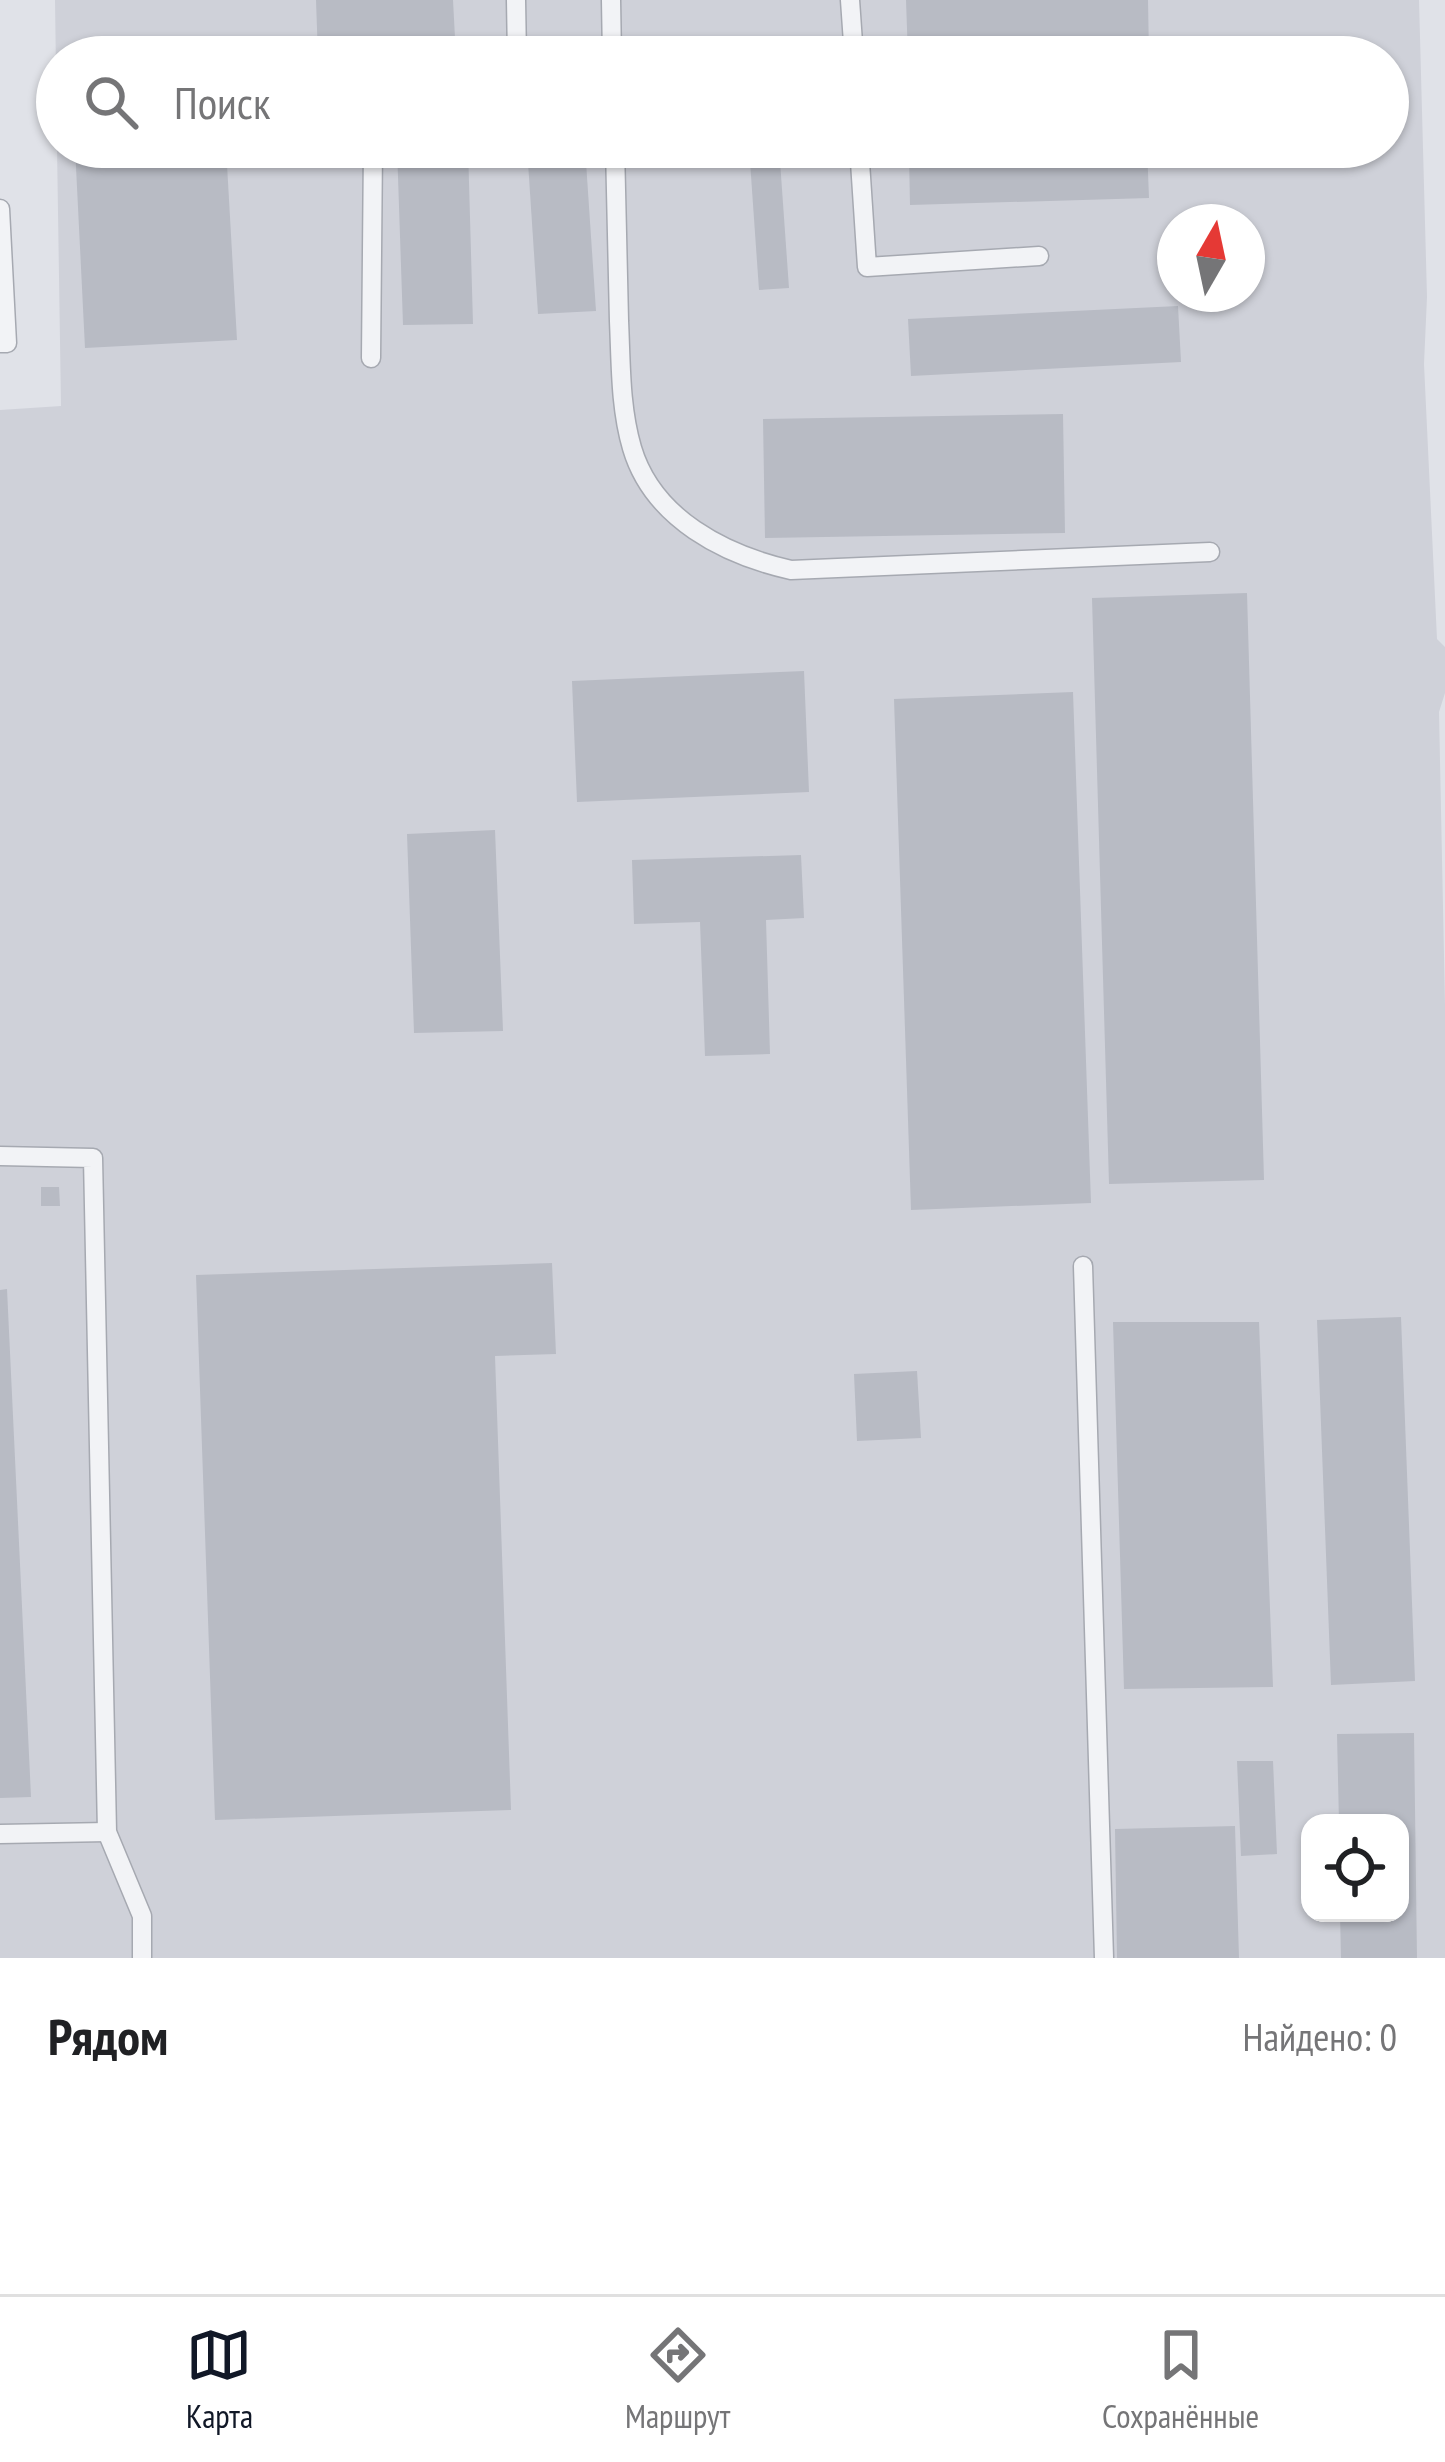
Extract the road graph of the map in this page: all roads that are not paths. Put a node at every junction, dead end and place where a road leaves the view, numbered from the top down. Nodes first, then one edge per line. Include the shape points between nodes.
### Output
1 (516, 0) edge
2 (611, 0) edge
3 (850, 0) edge
4 (517, 36) edge
5 (612, 36) edge
6 (853, 36) edge
7 (373, 168) edge
8 (616, 168) edge
9 (861, 168) edge
10 (0, 209) edge
11 (1039, 256) dead end
12 (0, 343) edge
13 (370, 358) dead end
14 (1210, 552) dead end
15 (0, 1156) edge
16 (1083, 1266) dead end
17 (107, 1832) junction
18 (0, 1834) edge
19 (142, 1958) edge
20 (1104, 1958) edge

1 - 4 lane
2 - 5 lane
3 - 6 lane
7 - 13 lane
8 - 14 lane via 621,394 632,451 681,521 718,547 791,570
9 - 11 lane via 867,267
10 - 12 lane via 7,343
15 - 17 lane via 93,1158
16 - 20 lane
17 - 18 lane
17 - 19 lane via 142,1916

